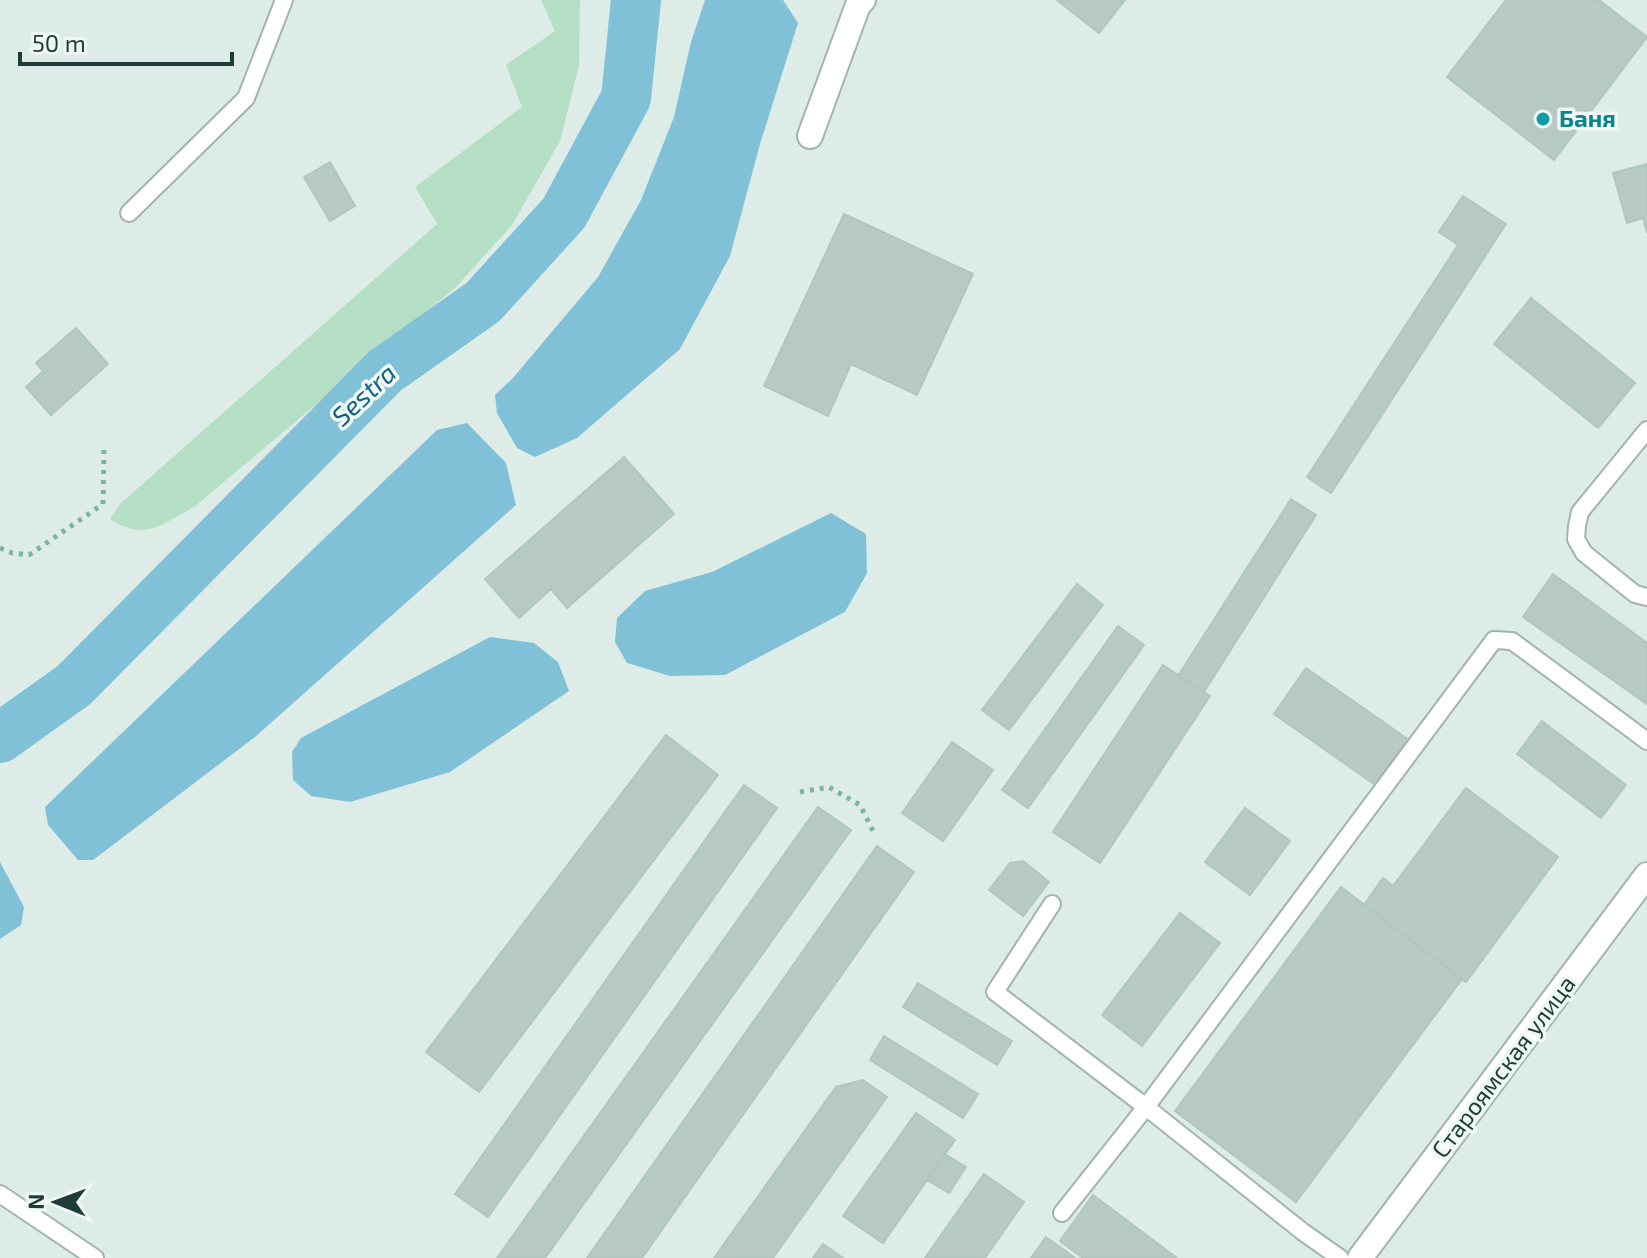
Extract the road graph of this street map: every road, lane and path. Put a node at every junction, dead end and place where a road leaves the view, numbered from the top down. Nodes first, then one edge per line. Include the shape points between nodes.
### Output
1 (284, 0) edge
2 (863, 0) edge
3 (810, 136) dead end
4 (129, 213) dead end
5 (1647, 430) edge
6 (104, 450) dead end
7 (0, 548) edge
8 (1647, 597) edge
9 (1647, 741) edge
10 (800, 792) dead end
11 (873, 831) dead end
12 (1647, 875) edge
13 (1052, 904) dead end
14 (1146, 1107) junction
15 (0, 1194) edge
16 (1062, 1213) dead end
17 (95, 1258) edge
18 (1340, 1258) edge
19 (1360, 1258) edge

1 - 4 lane via 246,98
2 - 3 street
5 - 8 lane via 1580,512 1576,539 1584,553 1635,594
6 - 7 path via 103,504 29,555
9 - 14 lane via 1512,641 1494,640
10 - 11 path via 829,787 860,805
12 - 19 street, Староямская улица
13 - 14 lane via 995,992
14 - 16 lane
14 - 18 lane
15 - 17 lane

